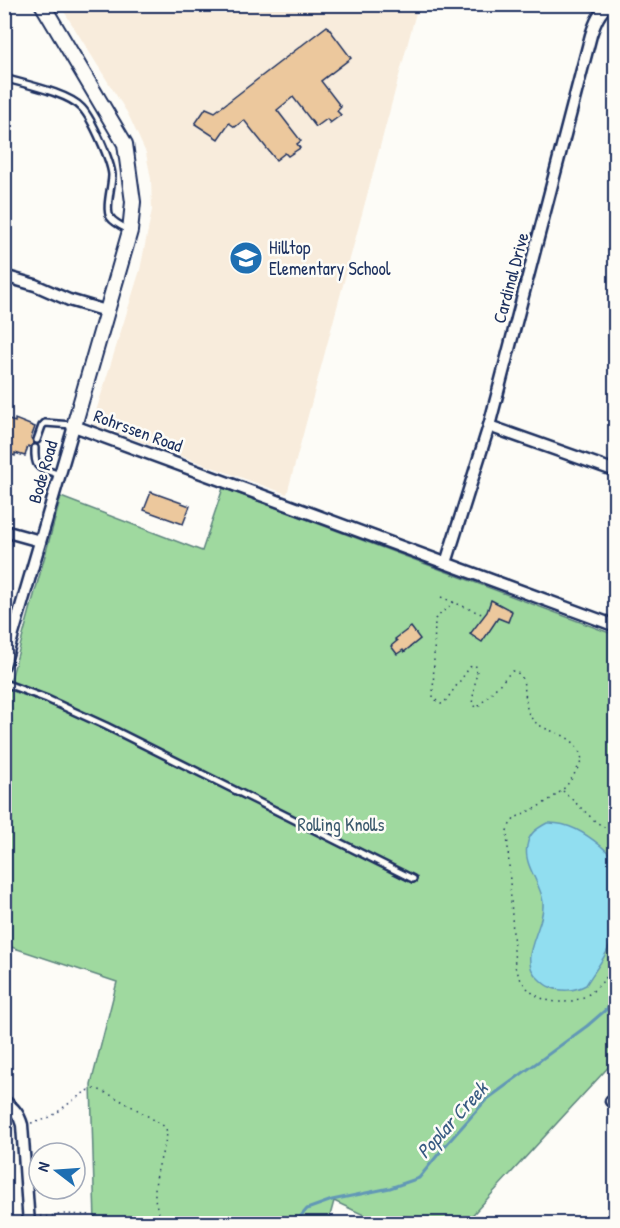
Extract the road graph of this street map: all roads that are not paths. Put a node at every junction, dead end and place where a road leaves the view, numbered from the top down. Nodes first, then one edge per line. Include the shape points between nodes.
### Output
1 (42, 4) edge
2 (610, 4) edge
3 (4, 78) edge
4 (130, 231) junction
5 (4, 276) edge
6 (106, 311) junction
7 (74, 426) junction
8 (489, 426) junction
9 (37, 440) dead end
10 (35, 448) dead end
11 (615, 471) edge
12 (60, 475) junction
13 (4, 531) edge
14 (40, 542) junction
15 (446, 563) junction
16 (615, 626) edge
17 (5, 660) edge
18 (4, 683) edge
19 (413, 879) dead end
20 (4, 1101) edge
21 (33, 1220) edge

1 - 4 street, Rohrssen Road via 125,144 134,202
2 - 8 street, Cardinal Drive via 591,35
3 - 4 lane via 62,96 82,108 107,155 112,173 110,216
4 - 6 street, Rohrssen Road
5 - 6 street
6 - 7 street, Rohrssen Road
7 - 9 lane via 45,423
7 - 12 street, Bode Road
7 - 15 street, Rohrssen Road
8 - 11 street
8 - 15 street, Cardinal Drive
10 - 12 lane via 37,466
12 - 14 street, Bode Road
13 - 14 street
14 - 17 street, Bode Road
15 - 16 street, Rohrssen Road
18 - 19 lane via 106,726
20 - 21 street via 14,1108 22,1125

